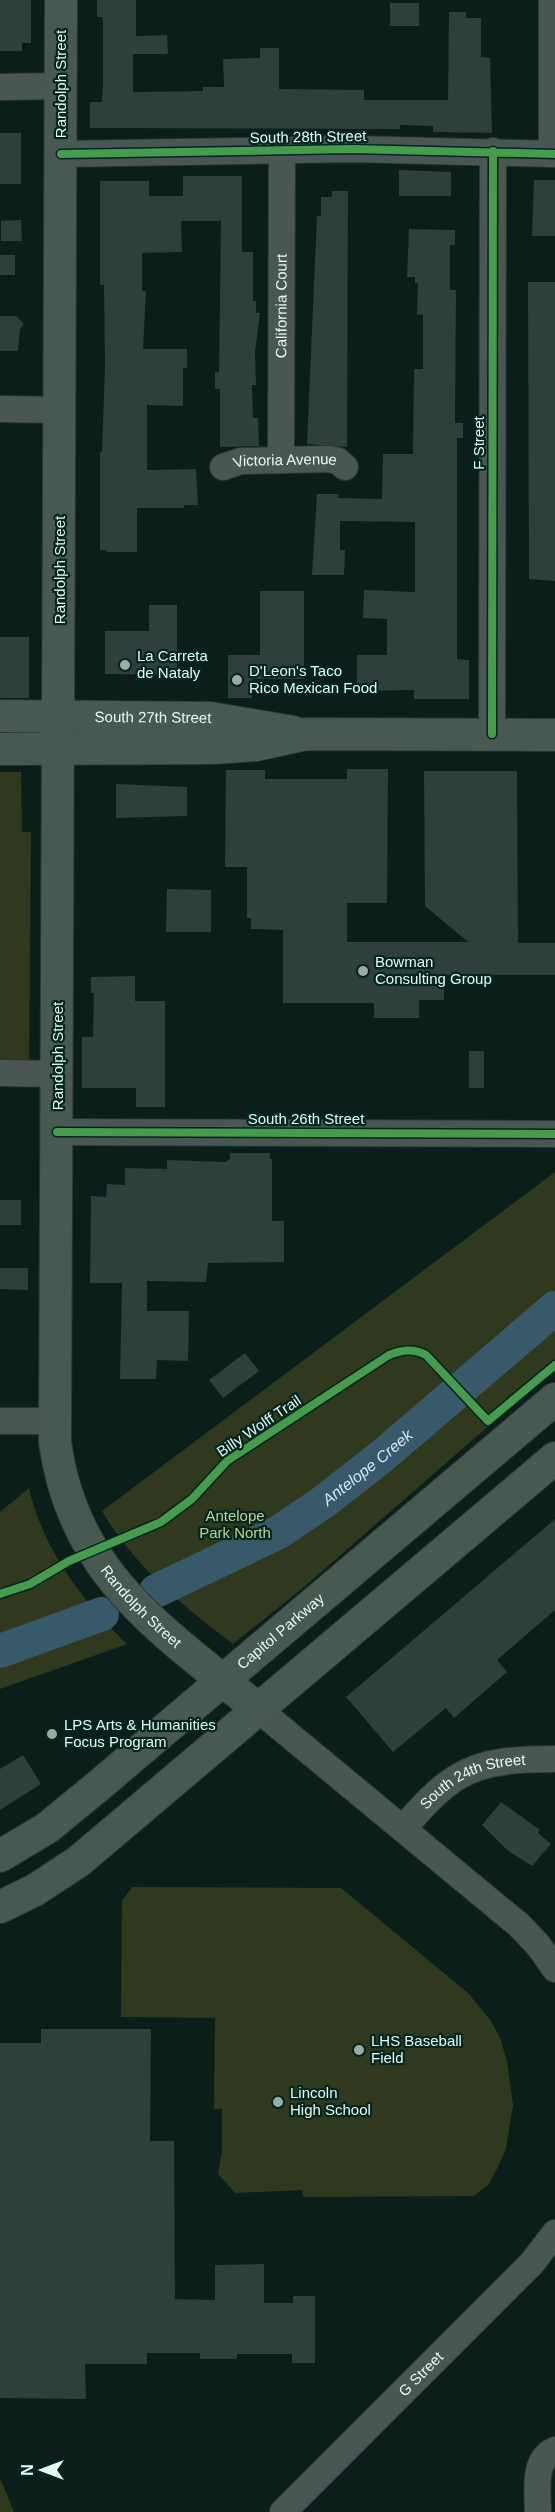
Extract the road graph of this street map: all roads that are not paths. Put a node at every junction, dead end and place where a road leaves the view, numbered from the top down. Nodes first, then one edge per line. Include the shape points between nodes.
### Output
1 (61, 0) edge
2 (552, 0) edge
3 (61, 86) junction
4 (0, 87) edge
5 (282, 151) junction
6 (493, 151) junction
7 (61, 153) junction
8 (553, 154) edge
9 (0, 409) edge
10 (60, 410) junction
11 (281, 460) junction
12 (223, 467) dead end
13 (345, 467) dead end
14 (0, 716) edge
15 (59, 716) junction
16 (306, 734) junction
17 (492, 734) junction
18 (555, 735) edge
19 (0, 748) edge
20 (59, 749) junction
21 (0, 1073) edge
22 (58, 1074) junction
23 (57, 1132) junction
24 (555, 1134) edge
25 (555, 1399) edge
26 (0, 1421) edge
27 (55, 1421) junction
28 (555, 1458) edge
29 (223, 1680) junction
30 (259, 1710) junction
31 (555, 1760) edge
32 (403, 1829) junction
33 (0, 1856) edge
34 (0, 1907) edge
35 (555, 1969) edge
36 (555, 2232) edge
37 (550, 2454) edge
38 (283, 2512) edge
39 (538, 2512) edge

1 - 3 main road, Randolph Street
2 - 8 street
3 - 4 street
3 - 7 main road, Randolph Street
5 - 6 street, South 28th Street
5 - 7 street, South 28th Street
5 - 11 street, California Court
6 - 8 street, South 28th Street
6 - 17 street, F Street
7 - 10 main road, Randolph Street
9 - 10 street
10 - 15 main road, Randolph Street
11 - 12 street, Victoria Avenue via 241,461
11 - 13 street, Victoria Avenue via 329,459
14 - 15 main road, South 27th Street
15 - 16 main road, South 27th Street via 210,718
15 - 20 main road, Randolph Street
16 - 17 main road, South 27th Street
16 - 20 main road, South 27th Street via 256,745 214,748
17 - 18 main road, South 27th Street
19 - 20 main road, South 27th Street
20 - 22 main road, Randolph Street
21 - 22 street
22 - 23 main road, Randolph Street
23 - 24 street, South 26th Street
23 - 27 main road, Randolph Street
25 - 29 main road, Capitol Parkway
26 - 27 street
27 - 29 main road, Randolph Street via 62,1481 92,1552 132,1604
28 - 30 main road
29 - 30 main road, Randolph Street
29 - 33 main road, Capitol Parkway via 47,1828
30 - 32 street, Randolph Street
30 - 34 main road via 79,1861
31 - 32 street, South 24th Street via 502,1761 471,1769 432,1796
32 - 35 street, Randolph Street via 519,1925
36 - 38 street, G Street via 532,2263
37 - 39 street via 538,2476

